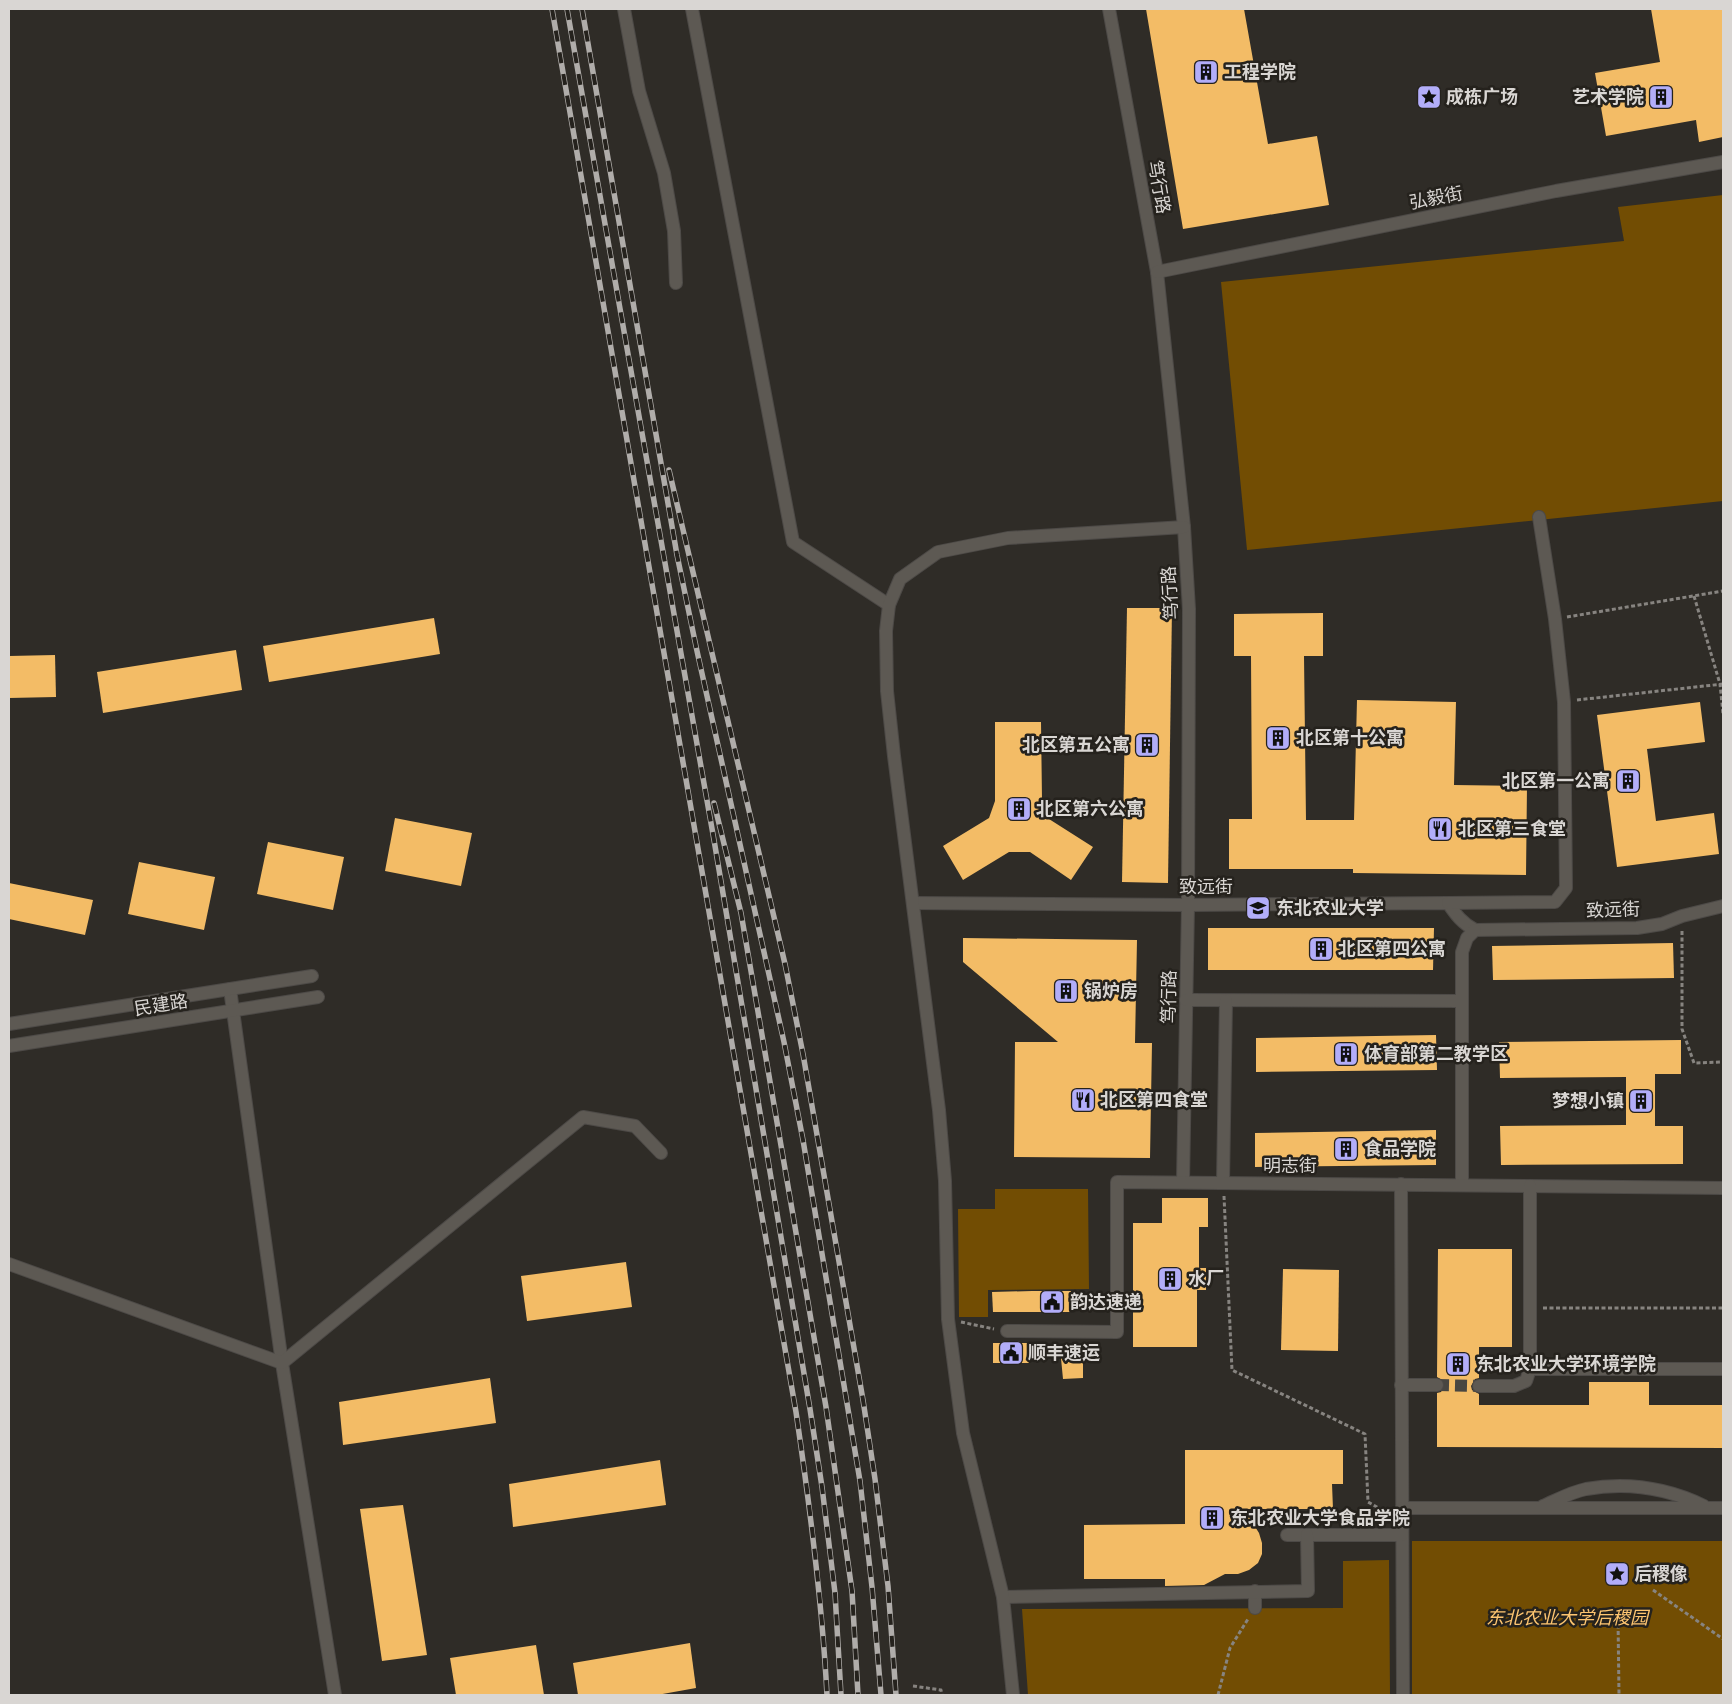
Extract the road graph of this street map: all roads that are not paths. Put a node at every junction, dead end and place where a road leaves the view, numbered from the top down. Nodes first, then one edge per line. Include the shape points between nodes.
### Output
1 (624, 9) edge
2 (692, 9) edge
3 (1108, 9) edge
4 (1723, 162) edge
5 (1157, 272) junction
6 (676, 283) dead end
7 (1539, 517) dead end
8 (1184, 527) junction
9 (888, 605) junction
10 (913, 902) junction
11 (1448, 903) junction
12 (1188, 905) junction
13 (1723, 906) edge
14 (1475, 930) junction
15 (312, 976) dead end
16 (230, 989) junction
17 (318, 997) dead end
18 (1186, 1000) junction
19 (1226, 1001) junction
20 (1461, 1001) junction
21 (233, 1011) junction
22 (9, 1024) edge
23 (9, 1046) edge
24 (661, 1153) dead end
25 (1183, 1182) junction
26 (1223, 1183) junction
27 (1401, 1184) junction
28 (1462, 1185) junction
29 (1530, 1186) junction
30 (1723, 1188) edge
31 (9, 1264) edge
32 (1007, 1331) road end
33 (282, 1363) junction
34 (1530, 1369) junction
35 (1723, 1369) edge
36 (1401, 1385) junction
37 (1437, 1385) tunnel mouth
38 (1479, 1386) tunnel mouth
39 (1538, 1508) junction
40 (1708, 1508) junction
41 (1723, 1508) edge
42 (1402, 1514) junction
43 (1287, 1534) dead end
44 (1307, 1534) junction
45 (1402, 1534) junction
46 (1255, 1590) junction
47 (1003, 1597) junction
48 (1255, 1608) road end
49 (335, 1695) edge
50 (1013, 1695) edge
51 (1404, 1695) edge

1 - 6 street via 639,91 664,173 674,231
2 - 9 street via 793,542
3 - 5 street, 笃行路
4 - 5 street, 弘毅街 via 1556,191
5 - 8 street, 笃行路
7 - 11 street, 致远街 via 1564,702 1566,888 1555,902
8 - 9 street via 1008,538 938,552 900,579
8 - 12 street, 笃行路 via 1189,609
9 - 10 street via 887,691
10 - 12 street, 致远街
10 - 47 street via 944,1164 948,1319 963,1432
11 - 12 street, 致远街
11 - 14 street via 1464,925
12 - 18 street, 笃行路
13 - 14 street, 致远街 via 1636,928
14 - 20 street via 1466,938 1462,952
15 - 16 street, 民建路
16 - 21 street
16 - 22 street, 民建路
17 - 21 street, 民建路
18 - 19 street
18 - 25 street, 笃行路
19 - 20 street
19 - 26 street
20 - 28 street
21 - 23 street, 民建路
21 - 33 street
24 - 33 street via 635,1126 583,1116
25 - 26 street, 明志街
25 - 32 street, 明志街 via 1117,1182 1117,1332
26 - 27 street, 明志街
27 - 28 street, 明志街
27 - 36 street
28 - 29 street, 明志街
29 - 30 street, 明志街
29 - 34 street
31 - 33 street
33 - 49 street
34 - 35 street
34 - 38 street via 1526,1381 1521,1384
36 - 37 street
36 - 42 street
39 - 40 street
39 - 40 street via 1585,1489 1614,1486 1670,1492
39 - 42 street
40 - 41 street
42 - 45 street
43 - 44 street
44 - 45 street
44 - 46 street via 1308,1590
45 - 51 street
46 - 47 street
46 - 48 street
47 - 50 street

